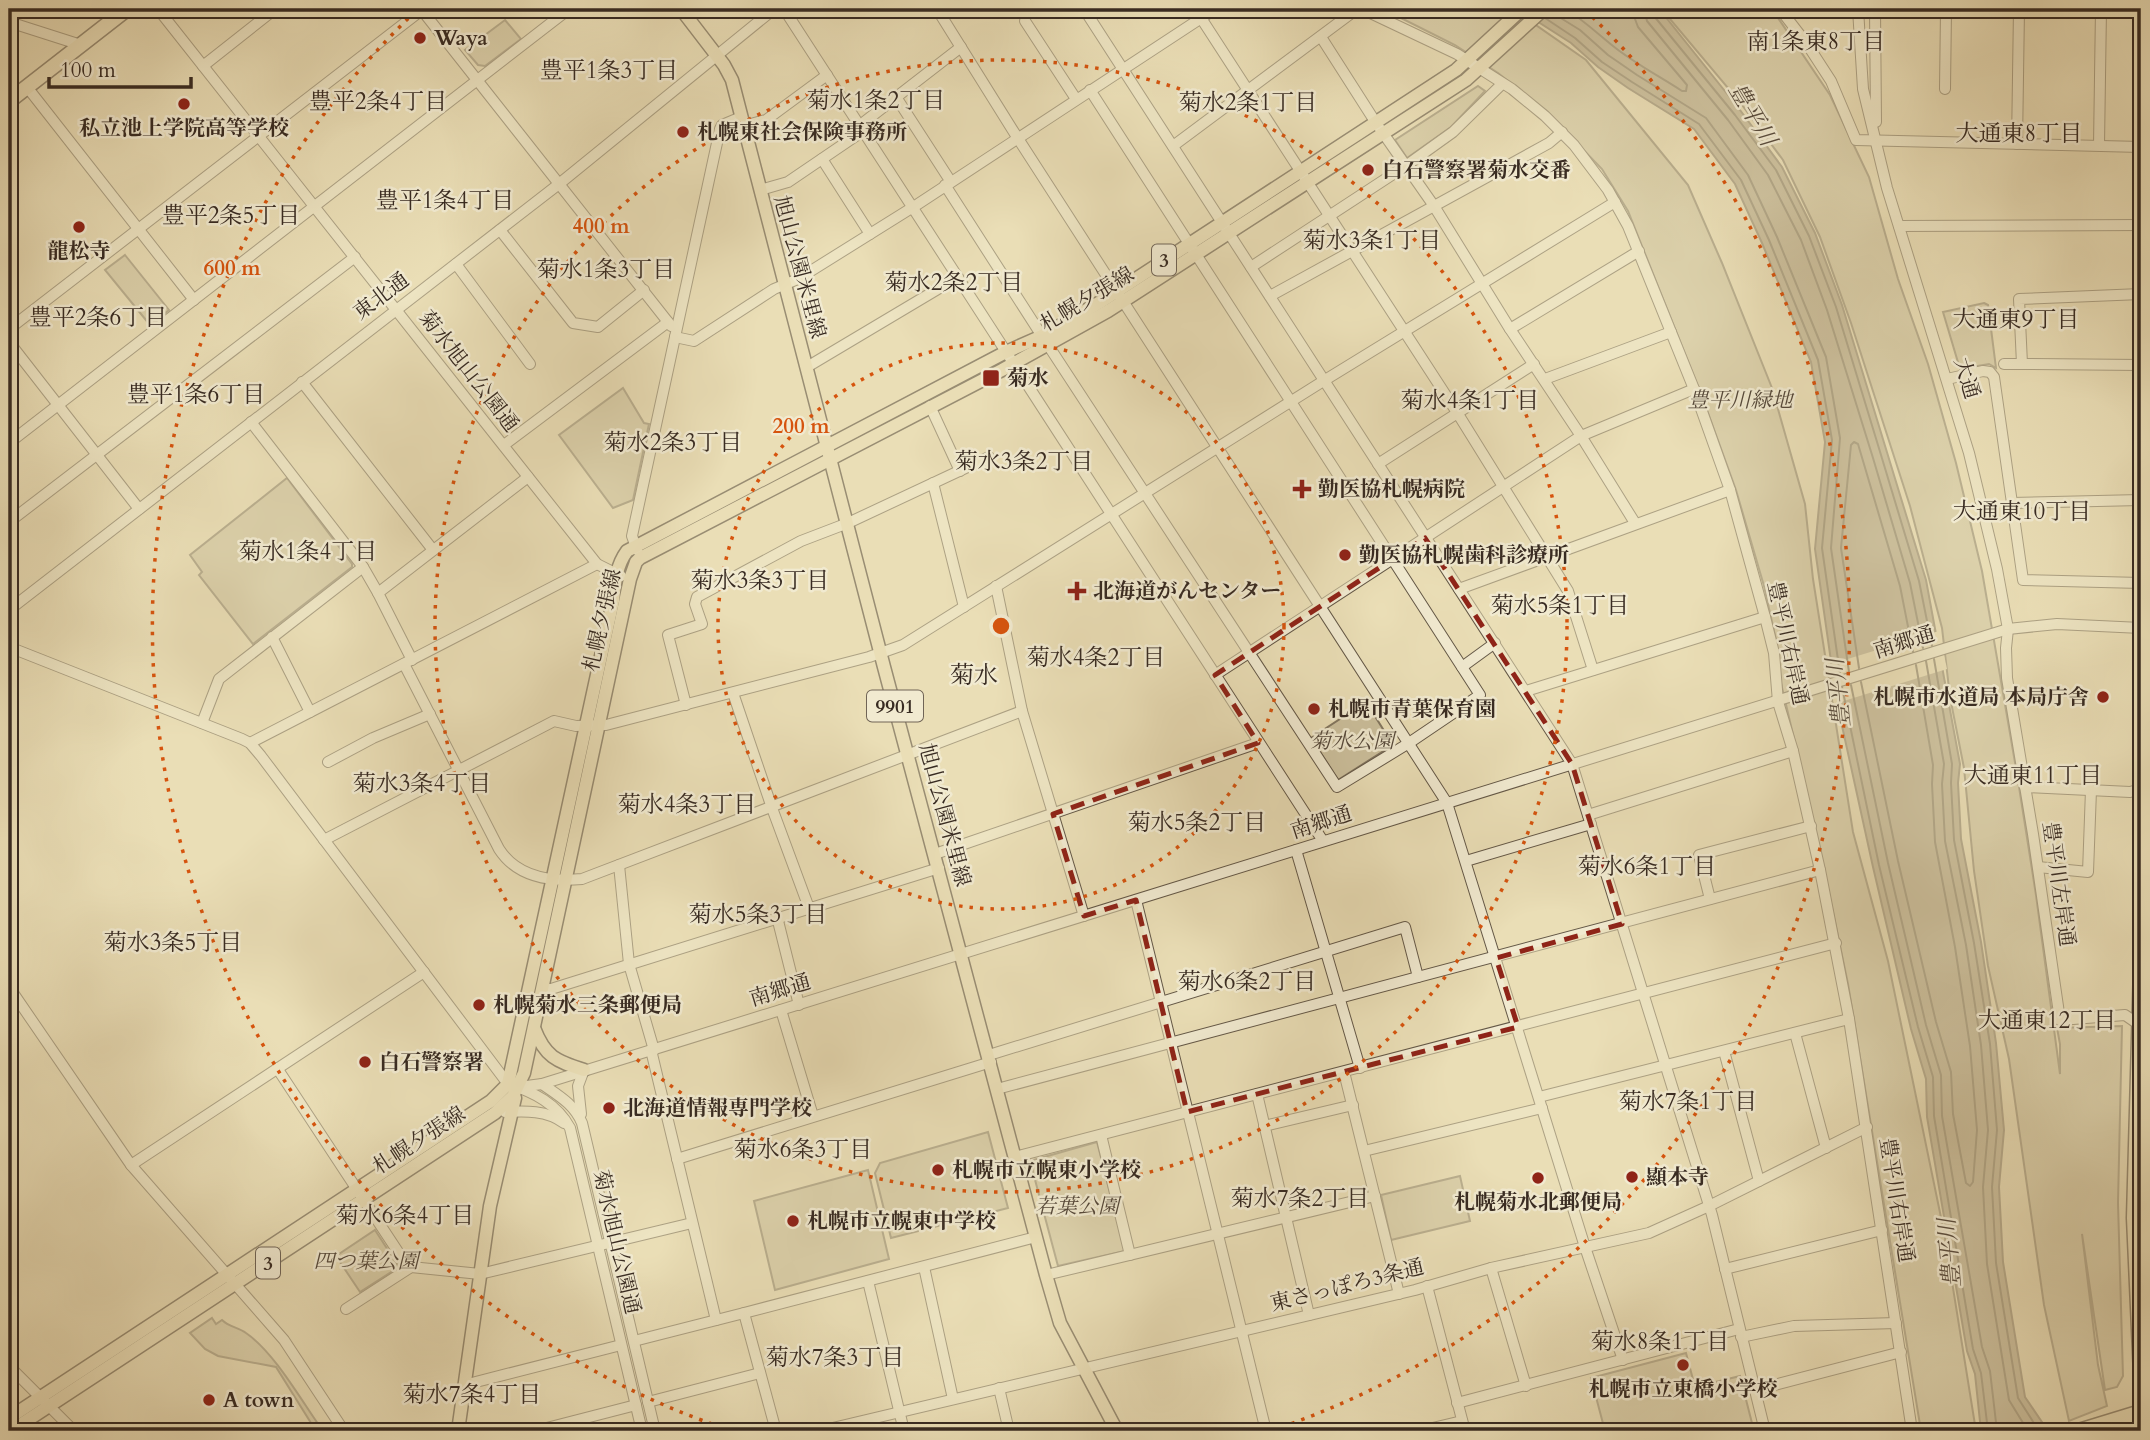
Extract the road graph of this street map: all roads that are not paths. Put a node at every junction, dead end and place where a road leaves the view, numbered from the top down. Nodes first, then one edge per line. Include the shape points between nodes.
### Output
1 (127, 9) edge
2 (158, 9) edge
3 (275, 9) edge
4 (422, 9) edge
5 (569, 9) edge
6 (681, 9) edge
7 (774, 9) edge
8 (784, 9) edge
9 (937, 9) edge
10 (1084, 9) edge
11 (1215, 9) edge
12 (1359, 9) edge
13 (1522, 9) edge
14 (1544, 9) edge
15 (1780, 9) edge
16 (1858, 9) edge
17 (1875, 9) edge
18 (1946, 9) edge
19 (2019, 9) edge
20 (2101, 9) edge
21 (1201, 18) junction
22 (1025, 21) dead end
23 (9, 22) edge
24 (1321, 37) junction
25 (81, 45) junction
26 (961, 47) junction
27 (716, 54) junction
28 (1467, 60) junction
29 (203, 66) junction
30 (1123, 68) junction
31 (1479, 69) junction
32 (827, 75) junction
33 (476, 80) junction
34 (1502, 84) junction
35 (27, 87) junction
36 (1945, 89) dead end
37 (1090, 90) junction
38 (1248, 91) junction
39 (896, 97) junction
40 (1076, 99) junction
41 (9, 101) edge
42 (742, 122) junction
43 (861, 128) junction
44 (1380, 128) junction
45 (1562, 132) junction
46 (258, 136) junction
47 (1017, 137) junction
48 (1877, 140) junction
49 (2017, 144) junction
50 (2099, 145) junction
51 (1173, 146) junction
52 (2141, 147) edge
53 (822, 159) junction
54 (1407, 165) junction
55 (1304, 178) junction
56 (948, 183) junction
57 (559, 184) junction
58 (760, 190) junction
59 (1615, 202) junction
60 (314, 206) junction
61 (1434, 206) junction
62 (912, 207) junction
63 (1329, 216) junction
64 (2141, 225) edge
65 (1899, 226) junction
66 (1226, 228) junction
67 (138, 229) junction
68 (500, 230) junction
69 (870, 234) junction
70 (1192, 249) junction
71 (1351, 251) junction
72 (1639, 251) junction
73 (355, 257) junction
74 (456, 264) junction
75 (1251, 267) junction
76 (958, 277) junction
77 (1482, 285) junction
78 (786, 286) junction
79 (644, 290) junction
80 (2141, 295) edge
81 (1120, 296) junction
82 (1270, 296) junction
83 (194, 300) junction
84 (396, 309) junction
85 (668, 322) junction
86 (9, 329) edge
87 (1510, 330) junction
88 (1405, 332) junction
89 (1671, 332) junction
90 (675, 335) junction
91 (1045, 340) junction
92 (9, 342) edge
93 (1006, 352) junction
94 (1013, 363) junction
95 (530, 364) dead end
96 (1534, 364) junction
97 (2004, 364) dead end
98 (2022, 364) junction
99 (2141, 365) edge
100 (807, 366) junction
101 (1545, 379) junction
102 (1947, 379) junction
103 (1325, 380) junction
104 (302, 382) junction
105 (1694, 389) junction
106 (1291, 402) junction
107 (57, 405) junction
108 (930, 406) junction
109 (1458, 414) junction
110 (251, 422) junction
111 (1581, 436) junction
112 (9, 443) edge
113 (504, 445) junction
114 (1217, 447) junction
115 (830, 452) junction
116 (96, 455) junction
117 (989, 457) dead end
118 (1378, 464) junction
119 (960, 471) junction
120 (528, 477) junction
121 (933, 483) junction
122 (1504, 487) junction
123 (1730, 490) junction
124 (1144, 493) junction
125 (2141, 500) edge
126 (2011, 503) junction
127 (139, 509) junction
128 (1111, 514) junction
129 (9, 522) edge
130 (848, 523) junction
131 (1635, 523) junction
132 (1425, 538) junction
133 (433, 550) junction
134 (638, 552) junction
135 (1547, 556) junction
136 (1392, 559) junction
137 (597, 564) junction
138 (363, 567) junction
139 (616, 573) junction
140 (630, 579) junction
141 (2141, 583) edge
142 (996, 586) junction
143 (1459, 589) junction
144 (378, 593) junction
145 (1320, 605) junction
146 (964, 607) junction
147 (9, 610) edge
148 (1765, 617) junction
149 (2141, 628) edge
150 (2008, 629) junction
151 (272, 637) junction
152 (1495, 643) junction
153 (9, 647) edge
154 (1250, 652) junction
155 (881, 654) junction
156 (408, 662) junction
157 (1462, 667) junction
158 (1593, 670) junction
159 (1214, 675) junction
160 (1526, 691) junction
161 (733, 693) junction
162 (1783, 700) junction
163 (686, 705) junction
164 (1022, 711) junction
165 (310, 712) junction
166 (430, 714) junction
167 (202, 723) junction
168 (592, 726) junction
169 (250, 743) junction
170 (1258, 743) junction
171 (1409, 743) junction
172 (1793, 751) junction
173 (909, 755) junction
174 (328, 762) dead end
175 (1572, 764) junction
176 (459, 770) junction
177 (2025, 787) junction
178 (2141, 789) edge
179 (2091, 790) junction
180 (1447, 803) junction
181 (772, 808) junction
182 (1053, 814) junction
183 (1590, 820) junction
184 (1811, 826) junction
185 (324, 840) junction
186 (1323, 841) junction
187 (1296, 850) junction
188 (935, 854) junction
189 (1465, 862) junction
190 (620, 865) junction
191 (2038, 867) junction
192 (939, 868) junction
193 (1820, 870) junction
194 (559, 878) junction
195 (1136, 900) junction
196 (1710, 900) junction
197 (809, 908) junction
198 (1084, 916) junction
199 (777, 918) junction
200 (1622, 924) junction
201 (1836, 943) junction
202 (1326, 950) junction
203 (962, 954) junction
204 (1496, 957) junction
205 (629, 964) junction
206 (2141, 967) edge
207 (424, 972) junction
208 (1418, 977) junction
209 (9, 987) edge
210 (542, 989) junction
211 (1644, 994) junction
212 (1340, 998) junction
213 (1161, 1002) junction
214 (799, 1004) junction
215 (781, 1010) junction
216 (1849, 1019) junction
217 (2141, 1026) edge
218 (534, 1027) junction
219 (1518, 1027) junction
220 (1795, 1033) junction
221 (1171, 1042) junction
222 (652, 1050) junction
223 (1724, 1051) junction
224 (990, 1059) junction
225 (1665, 1065) junction
226 (1360, 1068) junction
227 (278, 1069) junction
228 (584, 1070) junction
229 (1345, 1072) junction
230 (542, 1084) junction
231 (513, 1086) junction
232 (997, 1088) junction
233 (1257, 1094) junction
234 (1540, 1103) junction
235 (1353, 1104) junction
236 (510, 1112) junction
237 (1187, 1112) junction
238 (495, 1113) junction
239 (813, 1116) junction
240 (582, 1123) junction
241 (1264, 1126) junction
242 (570, 1128) junction
243 (1867, 1128) junction
244 (1101, 1135) junction
245 (1826, 1148) junction
246 (1364, 1151) junction
247 (1015, 1157) junction
248 (677, 1159) junction
249 (131, 1165) junction
250 (1759, 1181) junction
251 (360, 1194) junction
252 (1375, 1196) junction
253 (1709, 1206) junction
254 (1286, 1218) junction
255 (692, 1223) junction
256 (1882, 1230) junction
257 (1219, 1235) junction
258 (1036, 1237) junction
259 (611, 1244) junction
260 (598, 1247) junction
261 (1585, 1247) junction
262 (1130, 1255) junction
263 (411, 1267) junction
264 (924, 1267) junction
265 (1491, 1268) junction
266 (1725, 1269) junction
267 (480, 1274) junction
268 (1046, 1275) junction
269 (231, 1279) junction
270 (868, 1281) junction
271 (1427, 1286) junction
272 (1399, 1294) junction
273 (346, 1309) dead end
274 (744, 1313) junction
275 (1309, 1315) junction
276 (716, 1320) junction
277 (1896, 1323) junction
278 (1241, 1331) junction
279 (1740, 1333) junction
280 (634, 1341) junction
281 (621, 1345) junction
282 (1901, 1352) junction
283 (1623, 1360) junction
284 (9, 1366) edge
285 (1083, 1369) junction
286 (760, 1373) junction
287 (2141, 1374) edge
288 (464, 1385) junction
289 (1526, 1386) junction
290 (999, 1388) junction
291 (1755, 1390) junction
292 (953, 1399) junction
293 (44, 1402) junction
294 (648, 1402) junction
295 (1457, 1402) junction
296 (636, 1405) junction
297 (899, 1412) junction
298 (2141, 1412) edge
299 (9, 1418) edge
300 (1463, 1426) edge
301 (11, 1431) edge
302 (74, 1431) edge
303 (344, 1431) edge
304 (458, 1431) edge
305 (535, 1431) edge
306 (642, 1431) edge
307 (655, 1431) edge
308 (776, 1431) edge
309 (820, 1431) edge
310 (904, 1431) edge
311 (1009, 1431) edge
312 (1117, 1431) edge
313 (1266, 1431) edge
314 (1420, 1431) edge
315 (1765, 1431) edge
316 (1912, 1431) edge
317 (2079, 1431) edge

1 - 25 highway
2 - 29 street, 菊水旭山公園通
3 - 29 street
4 - 33 street
4 - 46 street
5 - 33 street
6 - 27 main road, 旭山公園米里線 / 9901
7 - 27 street, 東北通
8 - 32 street
9 - 26 street
10 - 30 street
11 - 21 street
12 - 24 street
12 - 28 street, 豊平川右岸通
13 - 28 main road, 札幌夕張線 / 3
14 - 31 main road, 札幌夕張線 / 3
15 - 48 street via 1831,81 1856,140
16 - 48 street, 大通 via 1864,89
17 - 48 street, 大通
18 - 36 street
19 - 49 street
20 - 50 street
21 - 30 street
21 - 38 street
22 - 40 street
23 - 25 street
24 - 38 street
24 - 44 street
25 - 35 highway
26 - 39 street
26 - 47 street
27 - 42 main road, 旭山公園米里線 / 9901 via 732,79
27 - 57 street, 東北通
28 - 31 street, 豊平川右岸通
28 - 44 main road, 札幌夕張線 / 3
29 - 46 street, 菊水旭山公園通
30 - 37 street
30 - 51 street
31 - 34 street, 豊平川右岸通
31 - 44 main road, 札幌夕張線 / 3 via 1456,87
32 - 42 street via 766,120
32 - 43 street
33 - 57 street
33 - 60 street
34 - 45 street, 豊平川右岸通
34 - 54 street via 1453,132
35 - 41 highway
35 - 67 street
37 - 40 street
37 - 70 street
38 - 51 street
38 - 55 street
39 - 43 street
39 - 56 street
40 - 47 street
42 - 58 main road, 旭山公園米里線 / 9901
42 - 90 street via 720,129
43 - 53 street
43 - 62 street
44 - 54 street
44 - 55 main road, 札幌夕張線 / 3
45 - 59 street, 豊平川右岸通
45 - 61 street
46 - 60 street, 菊水旭山公園通
46 - 67 street
47 - 56 street
47 - 81 street
48 - 49 street
48 - 65 street, 大通
49 - 50 street
50 - 52 street
51 - 66 street
53 - 58 street via 788,182
53 - 69 street
54 - 61 street
54 - 63 street
55 - 63 street
55 - 66 main road, 札幌夕張線 / 3
56 - 62 street
56 - 91 street
57 - 68 street, 東北通
57 - 79 street
58 - 78 main road, 旭山公園米里線 / 9901
59 - 72 street, 豊平川右岸通
59 - 77 street
60 - 73 street, 菊水旭山公園通
60 - 83 street
61 - 71 street
61 - 77 street
62 - 69 street
62 - 76 street
63 - 71 street
63 - 75 street
64 - 65 street
65 - 102 street, 大通
66 - 70 main road, 札幌夕張線 / 3
66 - 75 street
67 - 83 street
67 - 86 street
68 - 74 street, 東北通
68 - 79 street via 573,323 597,327
69 - 78 street
70 - 81 main road, 札幌夕張線 / 3
70 - 106 street
71 - 82 street
71 - 88 street
72 - 87 street
72 - 89 street, 豊平川右岸通
73 - 84 street, 菊水旭山公園通
73 - 116 street
74 - 84 street, 東北通
74 - 95 street
75 - 82 street
76 - 93 street
76 - 100 street
77 - 87 street
77 - 88 street
78 - 90 street via 774,289 694,341
78 - 100 main road, 旭山公園米里線 / 9901
79 - 85 street
80 - 98 street via 2019,299
81 - 91 main road, 札幌夕張線 / 3
81 - 114 street
82 - 103 street
83 - 107 street
84 - 104 street, 東北通
84 - 113 street, 菊水旭山公園通
85 - 90 street
85 - 113 street
87 - 96 street
88 - 103 street
88 - 109 street
89 - 101 street
89 - 105 street, 豊平川右岸通
90 - 134 street via 632,536
91 - 93 main road, 札幌夕張線 / 3
91 - 94 main road, 札幌夕張線 / 3
91 - 124 street
92 - 107 street
93 - 94 street
93 - 115 main road, 札幌夕張線 / 3
94 - 108 main road, 札幌夕張線 / 3
94 - 128 street
96 - 101 street
96 - 109 street
97 - 98 street
98 - 99 street
100 - 115 main road, 旭山公園米里線 / 9901
101 - 111 street
102 - 126 street via 1983,371 1994,377
102 - 150 street, 大通 via 1983,507
103 - 106 street
103 - 118 street
104 - 110 street, 東北通
104 - 133 street
105 - 111 street
105 - 123 street, 豊平川右岸通
106 - 114 street
106 - 136 street
107 - 112 street
107 - 116 street
108 - 115 main road, 札幌夕張線 / 3
108 - 119 street
109 - 118 street
109 - 122 street
110 - 127 street, 東北通
110 - 138 street
111 - 122 street
111 - 131 street
113 - 120 street, 菊水旭山公園通
114 - 124 street
114 - 145 street
115 - 130 main road, 旭山公園米里線 / 9901
115 - 134 main road, 札幌夕張線 / 3
116 - 127 street
116 - 129 street
117 - 119 street
118 - 132 street
119 - 121 street
120 - 133 street
120 - 137 street, 菊水旭山公園通
121 - 130 street
121 - 146 street
122 - 132 street
122 - 135 street
123 - 131 street
123 - 148 street, 豊平川右岸通
124 - 128 street
124 - 154 street
125 - 126 street
126 - 141 street via 2023,580
127 - 147 street, 東北通
128 - 142 street
128 - 159 street
130 - 155 main road, 旭山公園米里線 / 9901
130 - 163 street via 801,541 697,597 702,624 668,635
131 - 135 street
132 - 136 street
132 - 143 street
133 - 144 street
134 - 139 main road, 札幌夕張線 / 3 via 627,551
134 - 140 main road, 札幌夕張線 / 3
135 - 143 street
135 - 158 street via 1568,591
136 - 145 street
136 - 157 street
137 - 139 street, 菊水旭山公園通
137 - 156 street
138 - 144 street
138 - 151 street
139 - 140 street, 菊水旭山公園通
139 - 168 main road, 札幌夕張線 / 3
140 - 168 main road, 札幌夕張線 / 3
142 - 146 street
142 - 164 street
143 - 152 street
144 - 156 street
145 - 154 street
145 - 171 street
146 - 155 street
148 - 158 street
148 - 162 street, 豊平川右岸通
149 - 150 street, 南郷通 via 2057,624
150 - 162 street, 南郷通
150 - 177 street, 豊平川左岸通 via 2007,677
151 - 165 street
151 - 167 street via 219,679
152 - 157 street
152 - 160 street
153 - 167 street
154 - 159 street
154 - 171 street via 1338,787
155 - 161 street
155 - 173 main road, 旭山公園米里線 / 9901
156 - 165 street
156 - 166 street
157 - 171 street via 1480,695
158 - 160 street
159 - 170 street
160 - 175 street
161 - 163 street
161 - 181 street
162 - 172 street, 豊平川右岸通
162 - 175 street, 南郷通
163 - 168 street
164 - 173 street
164 - 182 street
165 - 169 street
166 - 174 street
166 - 176 street
167 - 169 street
168 - 176 street via 554,721
168 - 194 main road, 札幌夕張線 / 3
169 - 185 street
170 - 182 street
170 - 186 street
171 - 180 street
172 - 183 street
172 - 184 street, 豊平川右岸通
173 - 181 street
173 - 188 main road, 旭山公園米里線 / 9901
175 - 180 street, 南郷通
175 - 183 street
176 - 185 street
176 - 194 street via 512,865 541,877
177 - 179 street
177 - 191 street, 豊平川左岸通
178 - 179 street
179 - 191 street via 2088,872
180 - 186 street, 南郷通
180 - 189 street
181 - 190 street
181 - 197 street
182 - 188 street
182 - 198 street
183 - 189 street
183 - 200 street
184 - 193 street, 豊平川右岸通
184 - 196 street via 1699,855
185 - 207 street
186 - 187 street, 南郷通
187 - 195 street, 南郷通
187 - 202 street
188 - 192 main road, 旭山公園米里線 / 9901
189 - 204 street
190 - 194 street via 582,879
190 - 205 street
191 - 217 street, 豊平川左岸通 via 2060,1020 2124,1015
192 - 197 street
192 - 203 main road, 旭山公園米里線 / 9901
193 - 196 street
193 - 201 street, 豊平川右岸通
194 - 210 main road, 札幌夕張線 / 3
194 - 231 main road, 札幌夕張線 / 3
195 - 198 street, 南郷通
195 - 213 street
196 - 200 street
197 - 199 street
198 - 203 street, 南郷通
199 - 205 street
199 - 214 street
200 - 204 street
200 - 211 street
201 - 211 street
201 - 216 street, 豊平川右岸通
202 - 208 street via 1405,927
202 - 212 street
202 - 213 street
203 - 214 street, 南郷通
203 - 224 main road, 旭山公園米里線 / 9901
204 - 208 street
204 - 219 street
205 - 210 street
205 - 222 street
206 - 217 highway
207 - 227 street
207 - 231 street
208 - 212 street
209 - 249 street
210 - 218 main road, 札幌夕張線 / 3
211 - 219 street
211 - 225 street
212 - 221 street
212 - 226 street
213 - 221 street
213 - 224 street
214 - 215 street, 南郷通
215 - 222 street, 南郷通
215 - 239 street
216 - 220 street
216 - 243 street, 豊平川右岸通
217 - 287 highway via 2134,1218
218 - 228 main road via 550,1056
218 - 231 main road, 札幌夕張線 / 3 via 524,1073
219 - 226 street
219 - 234 street
220 - 223 street
220 - 245 street
221 - 232 street
221 - 237 street
222 - 228 street, 南郷通
222 - 248 street
223 - 225 street
223 - 250 street
224 - 232 main road, 旭山公園米里線 / 9901
224 - 239 street
225 - 234 street
225 - 253 street
226 - 229 street
227 - 249 street
227 - 251 street
228 - 230 street, 南郷通
228 - 240 street via 578,1086
229 - 233 street
229 - 235 street
230 - 231 street, 南郷通
230 - 240 street, 菊水旭山公園通 via 571,1104
231 - 236 main road
231 - 238 main road, 札幌夕張線 / 3 via 506,1104
231 - 242 street, 菊水旭山公園通 via 538,1096 562,1114
231 - 251 main road, 札幌夕張線 / 3
232 - 247 main road, 旭山公園米里線 / 9901
233 - 237 street
233 - 241 street
234 - 246 street
234 - 261 street
235 - 241 street
235 - 246 street
236 - 238 street
236 - 242 street via 546,1114
236 - 267 main road
237 - 244 street
237 - 257 street
238 - 251 main road, 札幌夕張線 / 3
239 - 248 street
240 - 259 street, 菊水旭山公園通
241 - 254 street
242 - 260 street, 菊水旭山公園通
243 - 245 street, 東さっぽろ3条通
243 - 256 street, 豊平川右岸通
244 - 247 street
244 - 262 street
245 - 250 street, 東さっぽろ3条通
246 - 252 street
247 - 258 main road, 旭山公園米里線 / 9901
248 - 255 street
249 - 269 street
250 - 253 street, 東さっぽろ3条通
251 - 263 street
251 - 269 main road, 札幌夕張線 / 3
252 - 254 street
252 - 272 street
253 - 261 street, 東さっぽろ3条通 via 1649,1233
253 - 266 street
254 - 257 street
254 - 275 street
255 - 259 street
255 - 276 street
256 - 266 street
256 - 277 street, 豊平川右岸通
257 - 262 street
257 - 278 street
258 - 264 street
258 - 268 main road, 旭山公園米里線 / 9901
259 - 260 street
259 - 280 street, 菊水旭山公園通
260 - 267 street
260 - 281 street, 菊水旭山公園通
261 - 265 street, 東さっぽろ3条通
261 - 283 street
262 - 268 street
263 - 267 street
263 - 273 street
264 - 270 street
264 - 292 street
265 - 271 street, 東さっぽろ3条通
265 - 289 street
266 - 279 street
267 - 288 main road
268 - 285 main road, 旭山公園米里線 / 9901 via 1060,1323
269 - 293 main road, 札幌夕張線 / 3
269 - 303 street via 284,1340
270 - 274 street
270 - 297 street
271 - 272 street, 東さっぽろ3条通
271 - 295 street
272 - 275 street, 東さっぽろ3条通
274 - 276 street
274 - 286 street
275 - 278 street, 東さっぽろ3条通
276 - 280 street
277 - 279 street via 1794,1326
277 - 282 street, 豊平川右岸通
278 - 285 street, 東さっぽろ3条通
278 - 313 street
279 - 283 street
279 - 291 street
280 - 294 street, 菊水旭山公園通
281 - 288 street
281 - 296 street, 菊水旭山公園通
282 - 291 street
282 - 316 street, 豊平川右岸通
283 - 289 street
284 - 293 street
285 - 290 street, 東さっぽろ3条通
285 - 312 main road, 旭山公園米里線 / 9901
286 - 294 street
286 - 308 street
288 - 304 main road
289 - 295 street
290 - 292 street, 東さっぽろ3条通
290 - 311 street
291 - 315 street
292 - 297 street, 東さっぽろ3条通
293 - 299 main road, 札幌夕張線 / 3
293 - 301 main road, 札幌夕張線 / 3
293 - 302 street
294 - 307 street, 菊水旭山公園通
295 - 300 street
296 - 305 street
296 - 306 street, 菊水旭山公園通
297 - 309 street, 東さっぽろ3条通
297 - 310 street
298 - 317 highway
300 - 314 street

